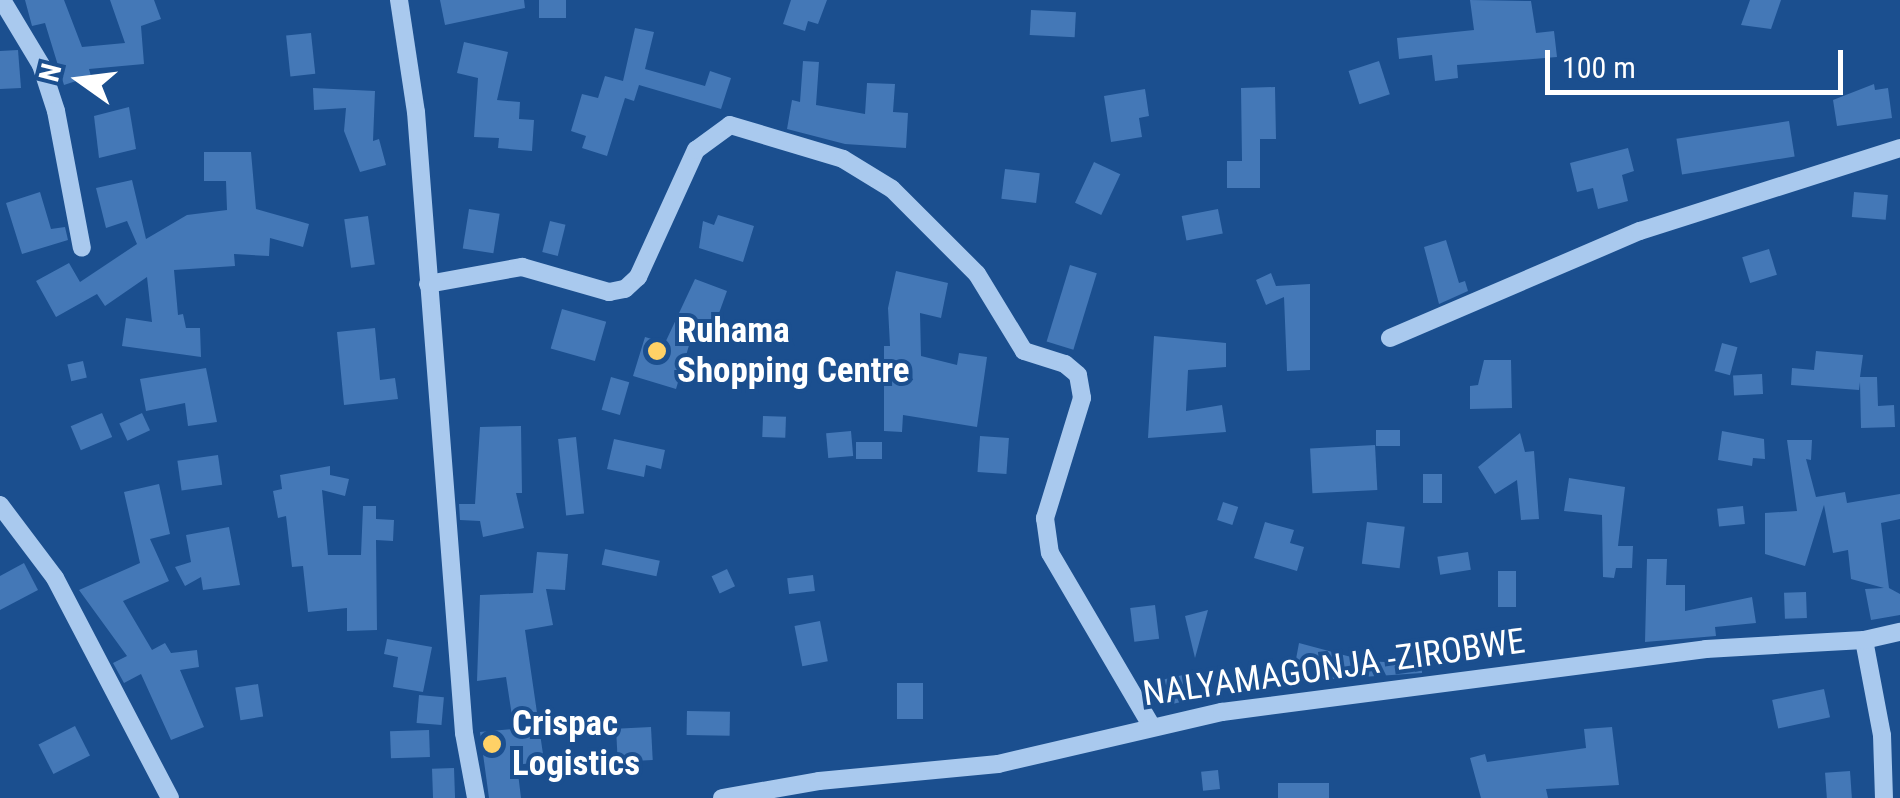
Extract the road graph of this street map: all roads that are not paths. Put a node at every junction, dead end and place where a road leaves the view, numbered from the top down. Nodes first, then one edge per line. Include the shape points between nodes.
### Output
1 (2, 0) edge
2 (400, 0) edge
3 (1900, 148) edge
4 (82, 248) dead end
5 (428, 284) junction
6 (1390, 338) dead end
7 (0, 504) edge
8 (1900, 632) edge
9 (1864, 640) junction
10 (1151, 724) junction
11 (170, 798) edge
12 (476, 798) edge
13 (722, 798) edge
14 (1884, 798) edge

1 - 4 street via 41,65 56,111
2 - 5 street
3 - 6 street via 1640,230
5 - 10 street via 522,267 609,292 625,289 638,277 696,150 730,126 843,159 892,189 977,274 1024,350 1078,375 1082,398 1045,518 1050,553
5 - 12 street via 464,732
7 - 11 street via 55,578
8 - 9 street, NALYAMAGONJA -ZIROBWE
9 - 10 street, NALYAMAGONJA -ZIROBWE via 1706,649
9 - 14 street via 1882,735
10 - 13 street, NALYAMAGONJA -ZIROBWE via 998,764 819,781

